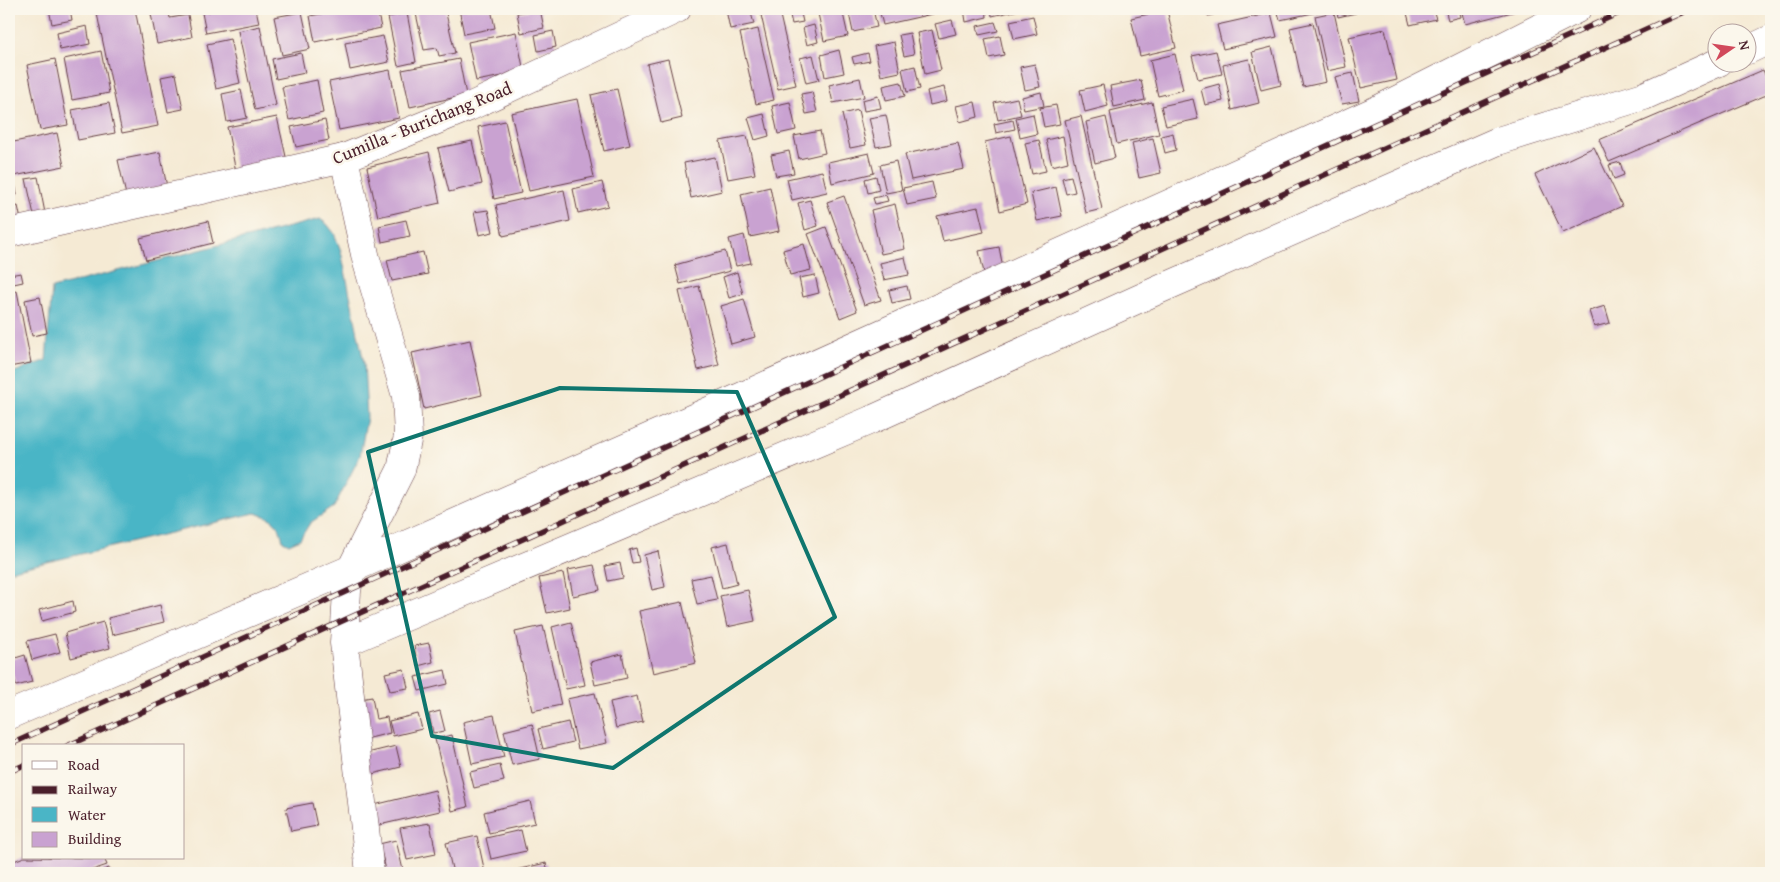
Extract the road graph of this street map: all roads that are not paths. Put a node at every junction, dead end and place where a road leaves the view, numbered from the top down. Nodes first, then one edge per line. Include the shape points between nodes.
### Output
1 (677, 9) edge
2 (1577, 9) edge
3 (1771, 39) edge
4 (1758, 45) edge
5 (1708, 67) edge
6 (344, 158) junction
7 (9, 233) edge
8 (351, 569) junction
9 (344, 643) junction
10 (9, 715) edge
11 (370, 873) edge

1 - 6 street, Cumilla - Burichang Road via 469,107
2 - 8 street via 1368,114
3 - 4 street
5 - 9 street via 1644,96 1498,141 871,420
6 - 7 street, Cumilla - Burichang Road
6 - 8 street via 366,259 406,396 408,436 401,470
8 - 9 street
8 - 10 street
9 - 11 street

